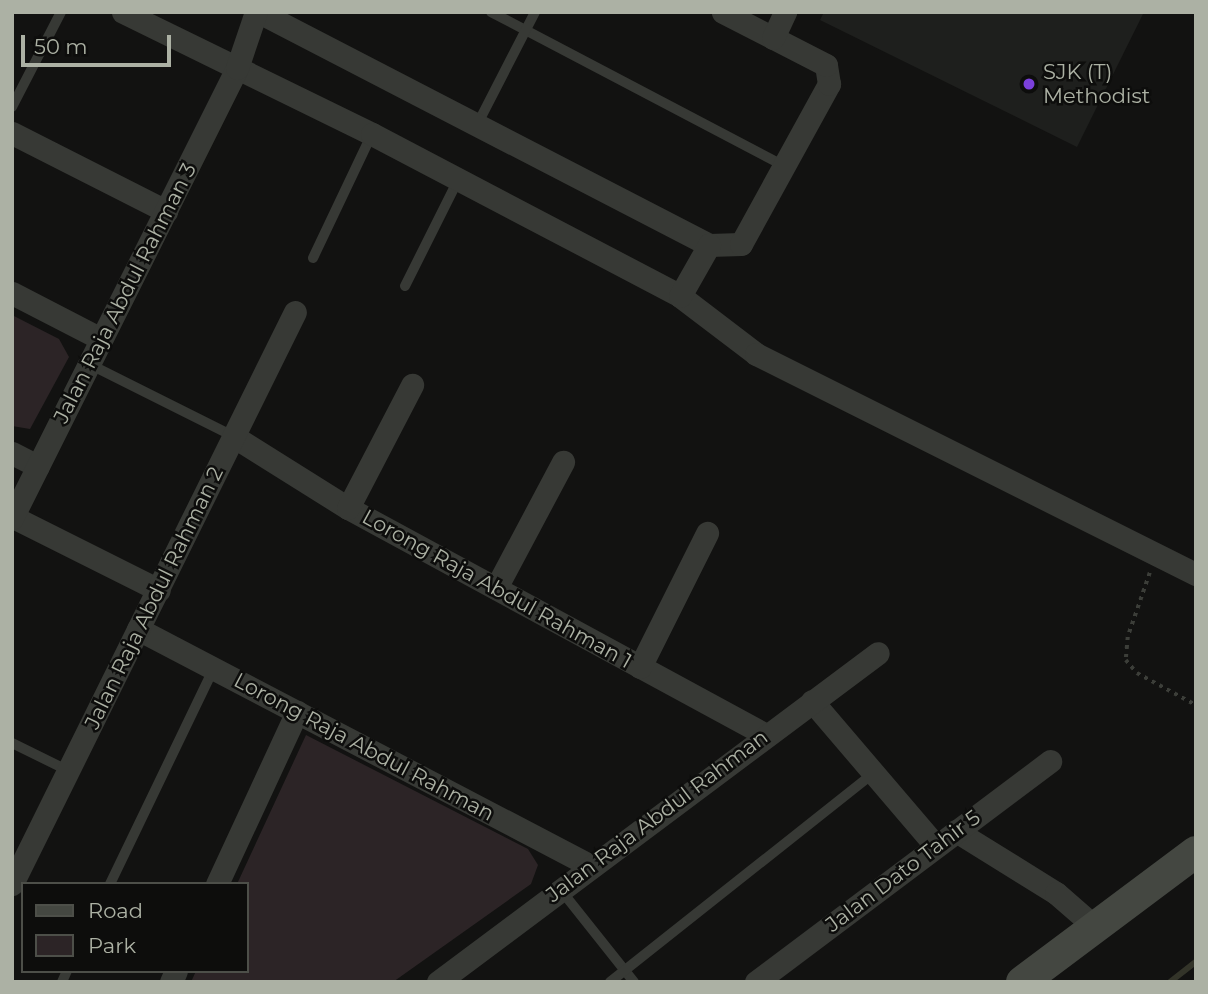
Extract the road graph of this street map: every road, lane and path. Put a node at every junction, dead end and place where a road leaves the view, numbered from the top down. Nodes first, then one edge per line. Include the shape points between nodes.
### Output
1 (61, 12) edge
2 (123, 12) edge
3 (257, 12) edge
4 (491, 12) edge
5 (535, 12) edge
6 (723, 12) edge
7 (785, 12) edge
8 (526, 29) junction
9 (772, 38) junction
10 (237, 68) junction
11 (12, 107) edge
12 (477, 125) junction
13 (12, 133) edge
14 (372, 135) junction
15 (784, 166) junction
16 (458, 180) junction
17 (166, 211) junction
18 (709, 245) junction
19 (313, 258) dead end
20 (405, 286) dead end
21 (12, 293) edge
22 (680, 296) junction
23 (295, 312) dead end
24 (102, 339) junction
25 (89, 364) junction
26 (412, 384) dead end
27 (233, 436) junction
28 (12, 453) edge
29 (563, 462) dead end
30 (38, 466) junction
31 (348, 508) junction
32 (13, 517) edge
33 (707, 533) dead end
34 (1158, 555) junction
35 (1196, 574) edge
36 (496, 589) junction
37 (159, 590) junction
38 (138, 629) junction
39 (878, 653) dead end
40 (640, 667) junction
41 (214, 668) junction
42 (812, 701) junction
43 (1196, 705) edge
44 (297, 712) junction
45 (766, 735) junction
46 (12, 743) edge
47 (1050, 761) dead end
48 (69, 771) junction
49 (874, 773) junction
50 (956, 831) junction
51 (936, 846) junction
52 (1196, 852) edge
53 (589, 865) junction
54 (111, 882) edge
55 (218, 882) edge
56 (12, 884) edge
57 (560, 889) junction
58 (1095, 927) junction
59 (625, 970) junction
60 (438, 982) edge
61 (610, 982) edge
62 (634, 982) edge
63 (756, 982) edge
64 (1022, 982) edge

1 - 11 lane
2 - 10 street
3 - 10 street, Jalan Raja Abdul Rahman 3
3 - 12 street
4 - 8 lane
5 - 8 lane
6 - 9 street
7 - 9 street
8 - 12 lane
8 - 15 lane
9 - 15 street via 826,65 829,84
10 - 14 street
10 - 17 street, Jalan Raja Abdul Rahman 3
12 - 18 street
13 - 17 street
14 - 16 street
14 - 19 lane
15 - 18 street via 741,244
16 - 20 lane
16 - 22 street
17 - 24 street, Jalan Raja Abdul Rahman 3
18 - 22 street
21 - 24 street
22 - 34 street via 756,354
23 - 27 street, Jalan Raja Abdul Rahman 2
24 - 25 street, Jalan Raja Abdul Rahman 3
25 - 27 lane
25 - 30 street, Jalan Raja Abdul Rahman 3
26 - 31 street
27 - 31 street, Lorong Raja Abdul Rahman 1
27 - 37 street, Jalan Raja Abdul Rahman 2
28 - 30 street
29 - 36 street
30 - 32 street, Jalan Raja Abdul Rahman 3
31 - 36 street, Lorong Raja Abdul Rahman 1
32 - 37 street
33 - 40 street
34 - 35 street
34 - 43 path via 1138,605 1126,660 1137,673
36 - 40 street, Lorong Raja Abdul Rahman 1
37 - 38 street, Jalan Raja Abdul Rahman 2
38 - 41 street, Lorong Raja Abdul Rahman
38 - 48 street, Jalan Raja Abdul Rahman 2
39 - 42 street, Jalan Raja Abdul Rahman
40 - 45 street, Lorong Raja Abdul Rahman 1
41 - 44 street, Lorong Raja Abdul Rahman
41 - 54 lane
42 - 45 street, Jalan Raja Abdul Rahman
42 - 49 street
44 - 53 street, Lorong Raja Abdul Rahman
44 - 55 street
45 - 53 street, Jalan Raja Abdul Rahman
46 - 48 lane
47 - 50 street, Jalan Dato Tahir 5
48 - 56 street, Jalan Raja Abdul Rahman 2
49 - 51 street
49 - 59 lane
50 - 51 street, Jalan Dato Tahir 5
50 - 58 street via 1056,893
51 - 63 street, Jalan Dato Tahir 5
52 - 58 street
53 - 57 street, Jalan Raja Abdul Rahman
57 - 59 lane
57 - 60 street, Jalan Raja Abdul Rahman
58 - 64 street
59 - 61 lane
59 - 62 lane

